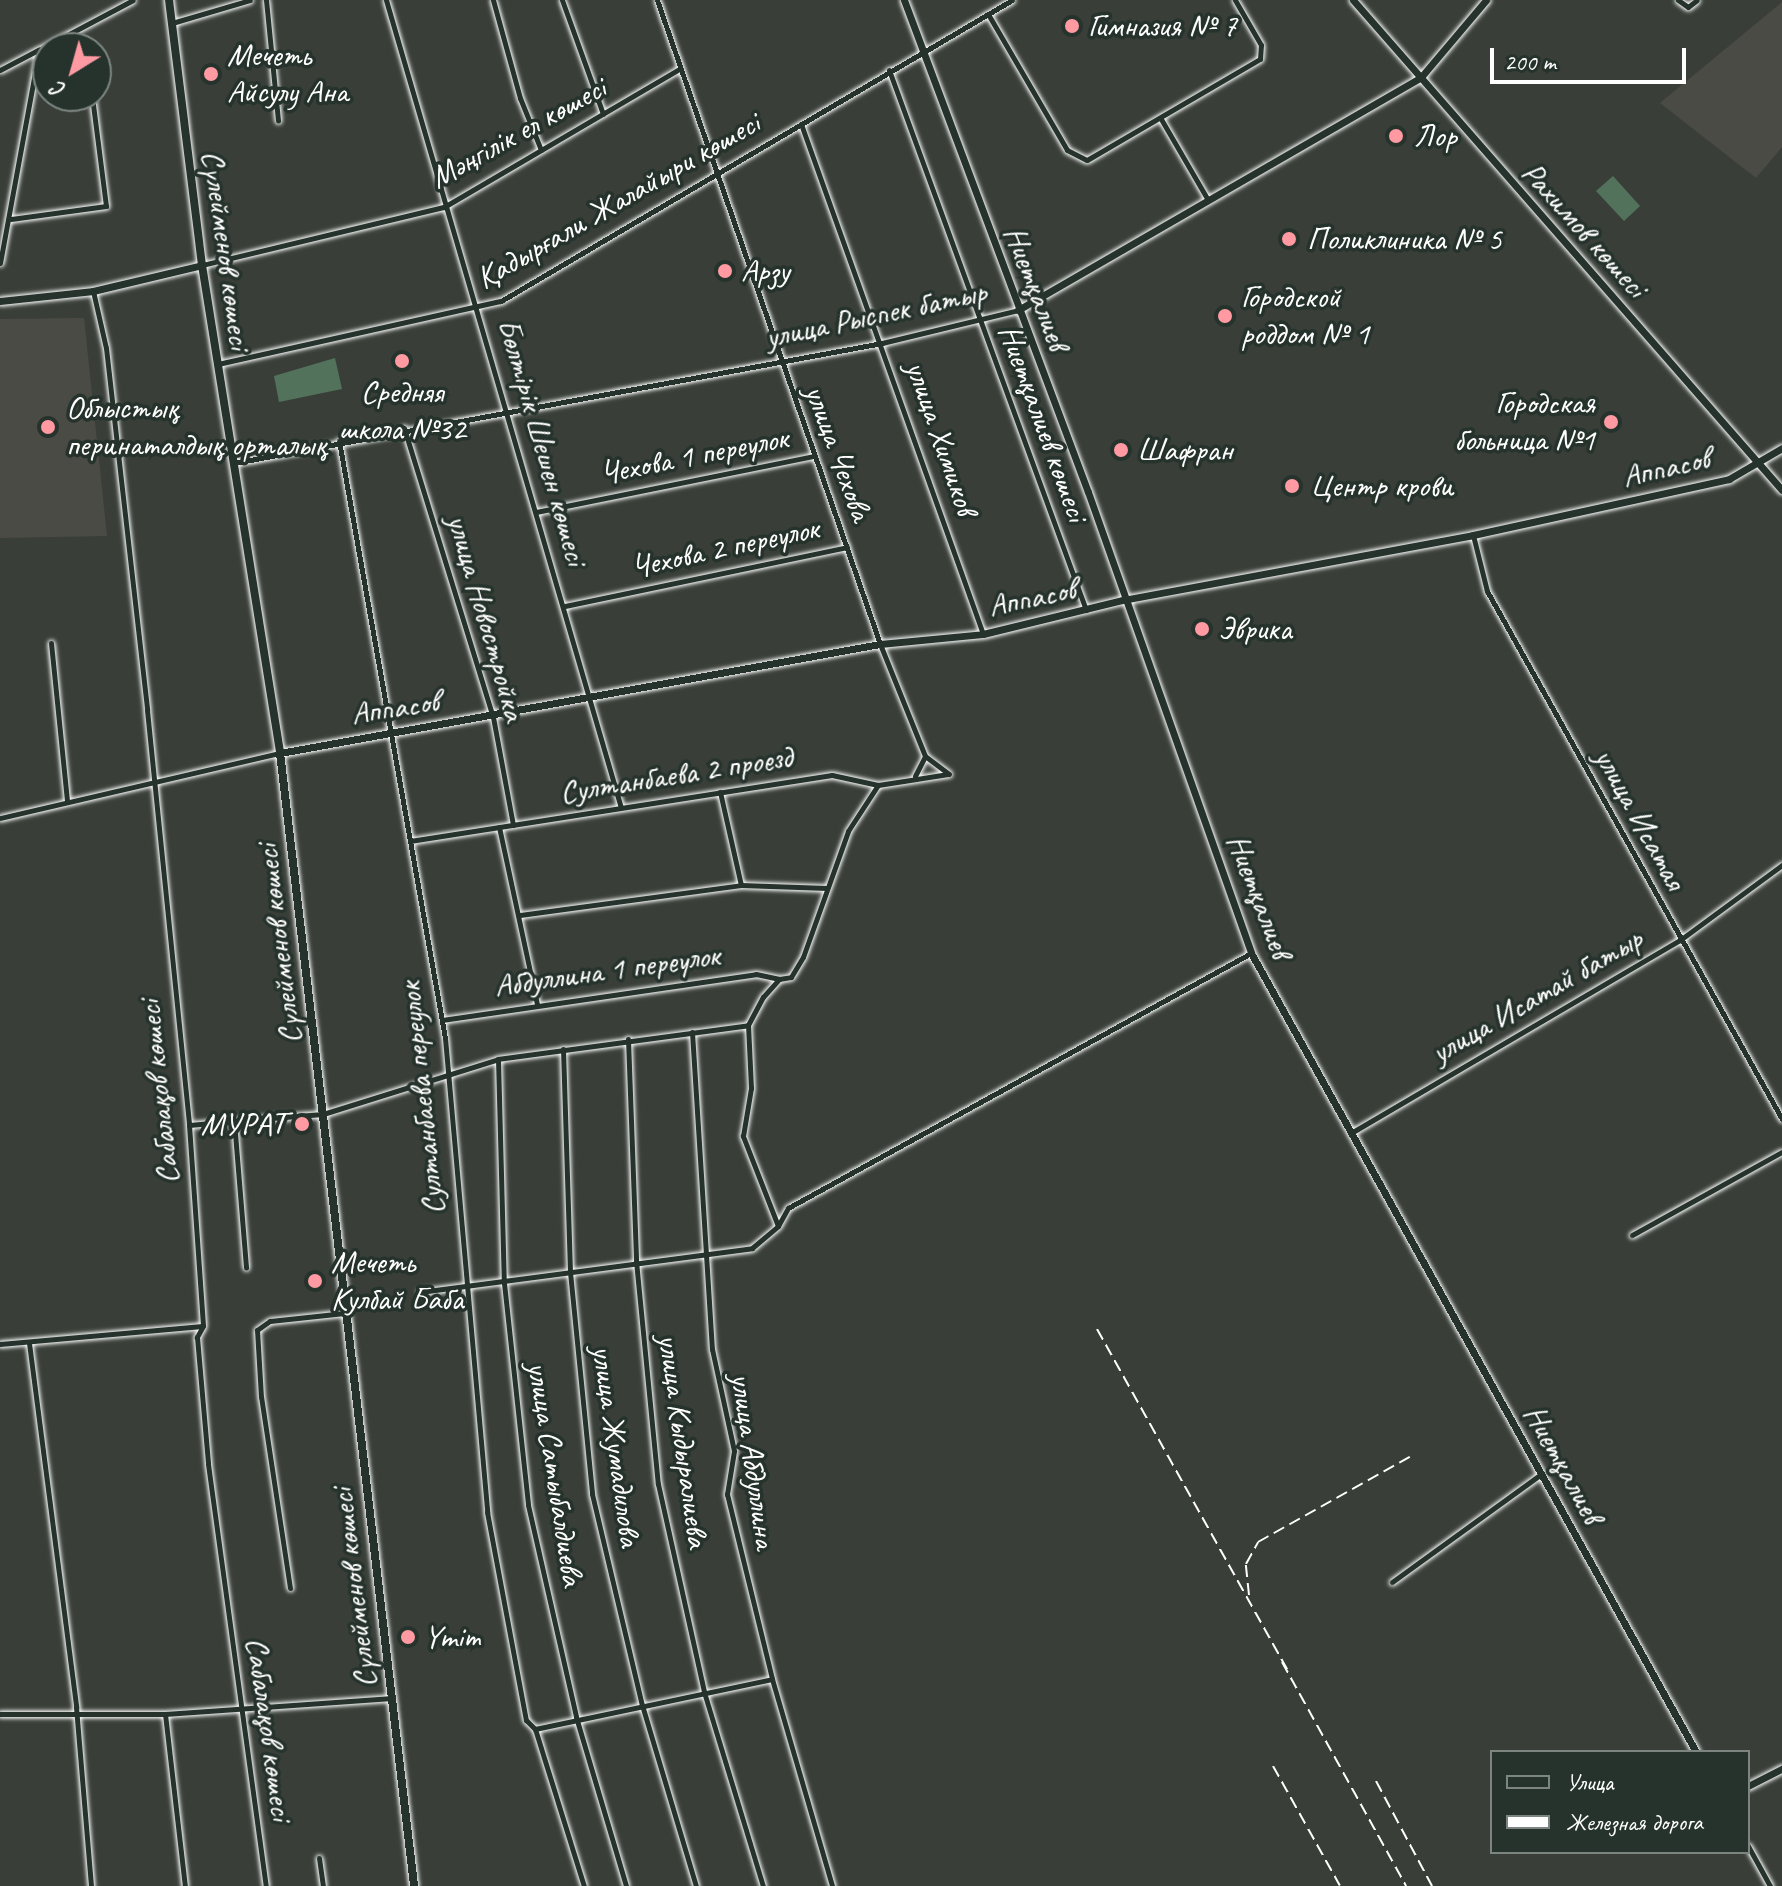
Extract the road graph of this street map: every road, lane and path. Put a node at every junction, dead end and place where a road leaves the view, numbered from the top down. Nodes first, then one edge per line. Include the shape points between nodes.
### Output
1 (133, 0) edge
2 (169, 0) edge
3 (250, 0) edge
4 (266, 0) edge
5 (386, 0) edge
6 (493, 0) edge
7 (562, 0) edge
8 (657, 0) edge
9 (904, 0) edge
10 (1012, 0) edge
11 (1235, 0) edge
12 (1353, 0) edge
13 (1486, 0) edge
14 (1678, 0) edge
15 (1697, 0) edge
16 (988, 14) junction
17 (172, 23) junction
18 (74, 32) edge
19 (921, 51) junction
20 (32, 54) edge
21 (679, 69) junction
22 (0, 70) edge
23 (889, 70) junction
24 (1421, 77) junction
25 (32, 92) edge
26 (94, 112) edge
27 (603, 114) junction
28 (1161, 119) junction
29 (278, 120) dead end
30 (801, 124) junction
31 (541, 150) junction
32 (718, 175) junction
33 (1209, 200) junction
34 (444, 207) junction
35 (11, 219) junction
36 (0, 263) edge
37 (202, 265) junction
38 (93, 291) junction
39 (0, 301) edge
40 (477, 309) junction
41 (1018, 310) junction
42 (979, 319) junction
43 (882, 343) junction
44 (778, 360) junction
45 (218, 364) junction
46 (508, 408) junction
47 (404, 428) junction
48 (339, 441) junction
49 (1782, 448) edge
50 (814, 456) junction
51 (234, 463) junction
52 (1759, 463) junction
53 (1782, 490) edge
54 (536, 512) junction
55 (1473, 535) junction
56 (847, 547) junction
57 (1123, 600) junction
58 (565, 606) junction
59 (1087, 612) junction
60 (983, 634) junction
61 (51, 643) dead end
62 (880, 644) junction
63 (592, 700) junction
64 (493, 717) junction
65 (390, 732) junction
66 (280, 753) junction
67 (925, 756) junction
68 (914, 777) junction
69 (154, 785) junction
70 (878, 785) junction
71 (720, 792) junction
72 (67, 801) junction
73 (621, 808) junction
74 (0, 818) edge
75 (513, 825) junction
76 (499, 827) junction
77 (410, 841) junction
78 (1782, 865) edge
79 (741, 885) junction
80 (827, 888) junction
81 (520, 915) junction
82 (1680, 940) junction
83 (1251, 953) junction
84 (779, 979) junction
85 (537, 1004) junction
86 (442, 1020) junction
87 (748, 1025) junction
88 (692, 1032) junction
89 (628, 1039) junction
90 (563, 1049) junction
91 (498, 1059) junction
92 (449, 1073) junction
93 (323, 1114) junction
94 (1782, 1119) edge
95 (234, 1121) junction
96 (189, 1125) junction
97 (1351, 1133) junction
98 (1782, 1152) edge
99 (778, 1226) junction
100 (1632, 1235) dead end
101 (702, 1251) junction
102 (636, 1261) junction
103 (246, 1268) dead end
104 (570, 1272) junction
105 (504, 1283) junction
106 (464, 1287) junction
107 (420, 1292) dead end
108 (345, 1313) junction
109 (203, 1326) junction
110 (29, 1343) junction
111 (0, 1344) edge
112 (1541, 1474) junction
113 (1392, 1582) dead end
114 (290, 1588) dead end
115 (772, 1679) junction
116 (704, 1692) junction
117 (392, 1698) junction
118 (642, 1705) junction
119 (243, 1708) junction
120 (77, 1713) junction
121 (0, 1714) edge
122 (165, 1714) junction
123 (576, 1717) junction
124 (535, 1729) junction
125 (1695, 1750) edge
126 (1782, 1769) edge
127 (1750, 1785) edge
128 (1750, 1850) edge
129 (319, 1858) dead end
130 (91, 1886) edge
131 (185, 1886) edge
132 (266, 1886) edge
133 (323, 1886) edge
134 (414, 1886) edge
135 (584, 1886) edge
136 (626, 1886) edge
137 (696, 1886) edge
138 (763, 1886) edge
139 (832, 1886) edge
140 (1770, 1886) edge

1 - 18 street
2 - 17 main road, Сүлейменов көшесі
3 - 17 street
4 - 29 street
5 - 34 street, Бөлтірік Шешен көшесі via 436,162
6 - 31 street via 520,98
7 - 27 street
8 - 21 street, улица Чехова
9 - 19 street, Ниетқалиев
10 - 16 street, Қадырғали Жалайыри көшесі
11 - 28 street via 1264,55
12 - 24 street, Рахимов көшесі
13 - 24 street, улица Рыспек батыр
14 - 15 street via 1688,7
16 - 19 street, Қадырғали Жалайыри көшесі
16 - 28 street via 1075,158 1087,160
17 - 37 main road, Сүлейменов көшесі
19 - 23 street, Қадырғали Жалайыри көшесі
19 - 41 street, Ниетқалиев
20 - 22 street
21 - 27 street, Мәңгілік ел көшесі
21 - 32 street, улица Чехова
23 - 30 street, Қадырғали Жалайыри көшесі
23 - 42 street, Ниетқалиев көшесі
24 - 33 street, улица Рыспек батыр
24 - 52 street, Рахимов көшесі
25 - 35 street
26 - 35 street via 106,206
27 - 31 street, Мәңгілік ел көшесі
28 - 33 street
30 - 32 street, Қадырғали Жалайыри көшесі
30 - 43 street, улица Химиков
31 - 34 street, Мәңгілік ел көшесі
32 - 40 street, Қадырғали Жалайыри көшесі via 501,301
32 - 44 street, улица Чехова
33 - 41 street, улица Рыспек батыр
34 - 37 street, Мәңгілік ел көшесі
34 - 40 street, Бөлтірік Шешен көшесі
35 - 36 street
37 - 38 street, Мәңгілік ел көшесі
37 - 45 main road, Сүлейменов көшесі
38 - 39 street, Мәңгілік ел көшесі
38 - 69 street, Сабалақов көшесі via 106,348
40 - 45 street, Қадырғали Жалайыри көшесі
40 - 46 street, Бөлтірік Шешен көшесі
41 - 42 street, улица Рыспек батыр
41 - 57 street, Ниетқалиев
42 - 43 street, улица Рыспек батыр
42 - 59 street, Ниетқалиев көшесі
43 - 44 street, улица Рыспек батыр
43 - 60 street, улица Химиков
44 - 46 street, улица Рыспек батыр
44 - 50 street, улица Чехова
45 - 51 main road, Сүлейменов көшесі
46 - 47 street, улица Рыспек батыр
46 - 54 street, Бөлтірік Шешен көшесі
47 - 48 street, улица Рыспек батыр
47 - 64 street, улица Новостройка
48 - 51 street, улица Рыспек батыр
48 - 65 street, Султанбаева переулок
49 - 52 street, Аппасов
50 - 54 street, Чехова 1 переулок
50 - 56 street, улица Чехова
51 - 66 main road, Сүлейменов көшесі
52 - 53 street, Рахимов көшесі
52 - 55 street, Аппасов via 1729,479
54 - 58 street, Бөлтірік Шешен көшесі
55 - 57 street, Аппасов
55 - 82 street, улица Исатая via 1487,591
56 - 58 street, Чехова 2 переулок
56 - 62 street, улица Чехова
57 - 59 street, Аппасов
57 - 83 street, Ниетқалиев
58 - 63 street, Бөлтірік Шешен көшесі
59 - 60 street, Аппасов
60 - 62 street, Аппасов
61 - 72 street
62 - 63 street, Аппасов
62 - 67 street, улица Чехова
63 - 64 street, Аппасов
63 - 73 street, Бөлтірік Шешен көшесі
64 - 65 street, Аппасов
64 - 75 street, улица Новостройка
65 - 66 street, Аппасов
65 - 77 street, Султанбаева переулок
66 - 69 street
66 - 93 main road, Сүлейменов көшесі
67 - 68 street
67 - 68 street, Султанбаева 2 проезд via 949,774
68 - 70 street, Султанбаева 2 проезд
69 - 72 street
69 - 96 street, Сабалақов көшесі
70 - 71 street, Султанбаева 2 проезд via 832,775
70 - 80 street via 848,831
71 - 73 street, Султанбаева 2 проезд
71 - 79 street
72 - 74 street
73 - 75 street, Султанбаева 2 проезд
75 - 76 street, Султанбаева 2 проезд
76 - 77 street, Султанбаева 2 проезд
76 - 81 street
77 - 86 street, Султанбаева переулок
78 - 82 street, улица Исатай батыр
79 - 80 street
79 - 81 street
80 - 84 street via 803,957 791,977
81 - 85 street
82 - 94 street, улица Исатая
82 - 97 street, улица Исатай батыр
83 - 97 street, Ниетқалиев
83 - 99 street via 788,1208
84 - 85 street, Абдуллина 1 переулок via 756,974
84 - 87 street
85 - 86 street, Абдуллина 1 переулок
86 - 92 street, Султанбаева переулок
87 - 88 street
87 - 99 street via 751,1088 743,1136
88 - 89 street
88 - 101 street, улица Абдуллина
89 - 90 street
89 - 102 street, улица Кыдыралиева
90 - 91 street
90 - 104 street, улица Жумадилова
91 - 92 street
91 - 105 street, улица Сатыбалдиева
92 - 93 street
92 - 106 street, Султанбаева переулок
93 - 95 street
93 - 108 main road, Сүлейменов көшесі
95 - 96 street
95 - 103 street
96 - 109 street, Сабалақов көшесі
97 - 112 street, Ниетқалиев
98 - 100 street
99 - 101 street via 752,1248
101 - 102 street
101 - 115 street, улица Абдуллина via 712,1349 734,1451 727,1494
102 - 104 street
102 - 116 street, улица Кыдыралиева via 658,1484
104 - 105 street
104 - 118 street, улица Жумадилова via 592,1494
105 - 106 street
105 - 123 street, улица Сатыбалдиева via 528,1505
106 - 107 street
106 - 124 street, Султанбаева переулок via 487,1512 526,1720
108 - 114 street via 270,1321 257,1330 261,1397
108 - 117 main road, Сүлейменов көшесі
109 - 110 street
109 - 119 street, Сабалақов көшесі via 197,1337 208,1464
110 - 111 street
110 - 120 street
112 - 113 street
112 - 125 street, Ниетқалиев
115 - 116 street
115 - 139 street, улица Абдуллина
116 - 118 street
116 - 138 street, улица Кыдыралиева
117 - 119 street
117 - 134 main road, Сүлейменов көшесі
118 - 123 street
118 - 137 street, улица Жумадилова
119 - 122 street
119 - 132 street, Сабалақов көшесі
120 - 121 street
120 - 122 street
120 - 130 street
122 - 131 street
123 - 124 street
123 - 136 street, улица Сатыбалдиева
124 - 135 street, Султанбаева переулок
126 - 127 street
128 - 140 street
129 - 133 street

